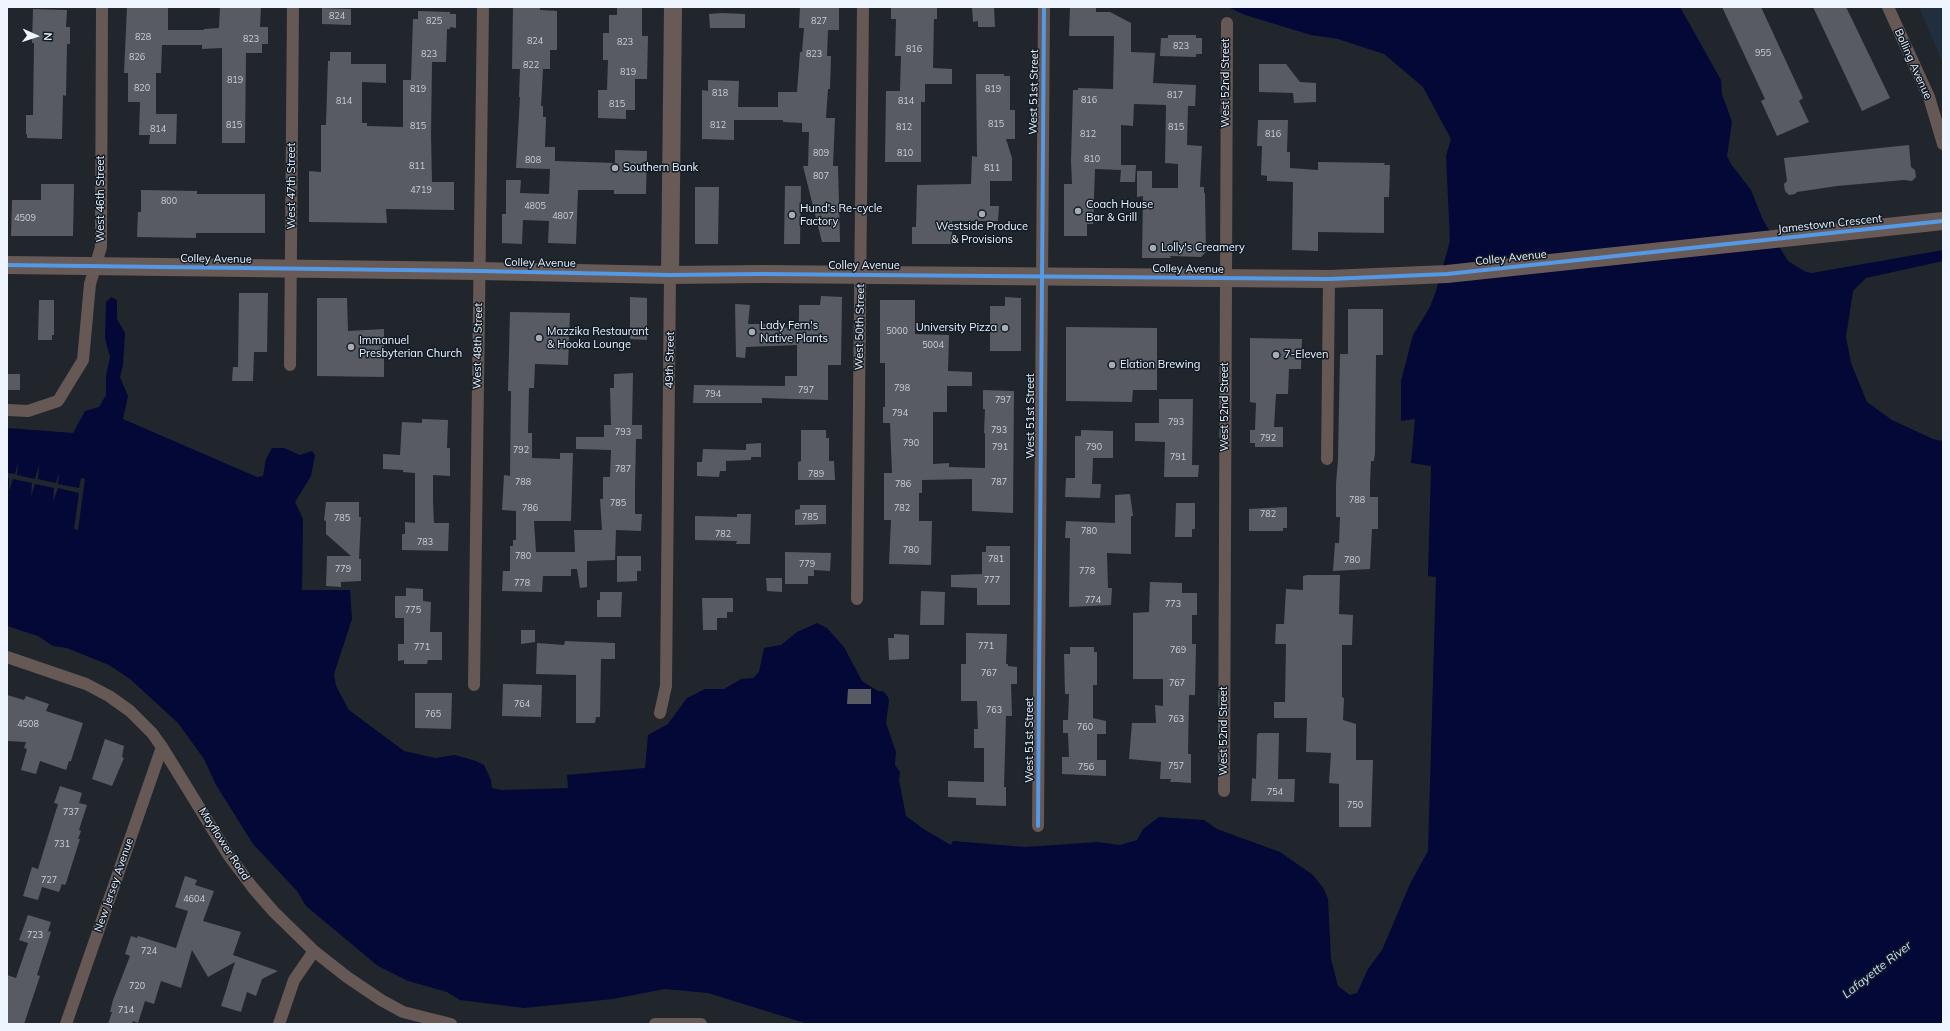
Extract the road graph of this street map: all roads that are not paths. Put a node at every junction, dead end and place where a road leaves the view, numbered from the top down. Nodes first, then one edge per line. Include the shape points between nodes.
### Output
1 (102, 7) edge
2 (293, 7) edge
3 (483, 7) edge
4 (673, 7) edge
5 (863, 7) edge
6 (1044, 7) edge
7 (1888, 7) edge
8 (1227, 22) dead end
9 (1943, 144) edge
10 (1943, 221) edge
11 (1720, 245) joint
12 (7, 265) edge
13 (96, 265) junction
14 (291, 269) junction
15 (480, 271) junction
16 (670, 275) junction
17 (860, 275) junction
18 (1041, 276) junction
19 (1225, 278) junction
20 (1329, 279) junction
21 (290, 365) dead end
22 (7, 410) edge
23 (1326, 459) dead end
24 (857, 599) dead end
25 (7, 657) edge
26 (474, 685) dead end
27 (660, 713) dead end
28 (162, 747) junction
29 (1224, 790) dead end
30 (1038, 826) dead end
31 (314, 951) junction
32 (66, 1024) edge
33 (279, 1024) edge
34 (451, 1024) edge
35 (655, 1024) edge
36 (702, 1024) edge

1 - 13 street, West 46th Street via 101,247
2 - 14 street, West 47th Street
3 - 15 street, West 48th Street
4 - 16 main road, 49th Street
5 - 17 street, West 50th Street
6 - 18 street, West 51st Street
7 - 9 street, Bolling Avenue via 1929,97
8 - 19 street, West 52nd Street
10 - 11 main road, Jamestown Crescent
11 - 20 main road, Colley Avenue via 1447,274
12 - 13 main road, Colley Avenue
13 - 14 main road, Colley Avenue
13 - 22 street, West 46th Street via 90,284 83,360 58,401 28,411
14 - 15 main road, Colley Avenue
14 - 21 street, West 47th Street
15 - 16 main road, Colley Avenue
15 - 26 street, West 48th Street
16 - 17 main road, Colley Avenue
16 - 27 street, 49th Street via 666,686
17 - 18 main road, Colley Avenue
17 - 24 street, West 50th Street
18 - 19 main road, Colley Avenue
18 - 30 street, West 51st Street
19 - 20 main road, Colley Avenue
19 - 29 street, West 52nd Street
20 - 23 street
25 - 28 street, Mayflower Road via 86,684 109,696 130,711
28 - 31 street, Mayflower Road via 229,856 249,883
28 - 32 street, New Jersey Avenue
31 - 33 street via 294,980
31 - 34 street, Mayflower Road via 347,977 403,1012
35 - 36 street

